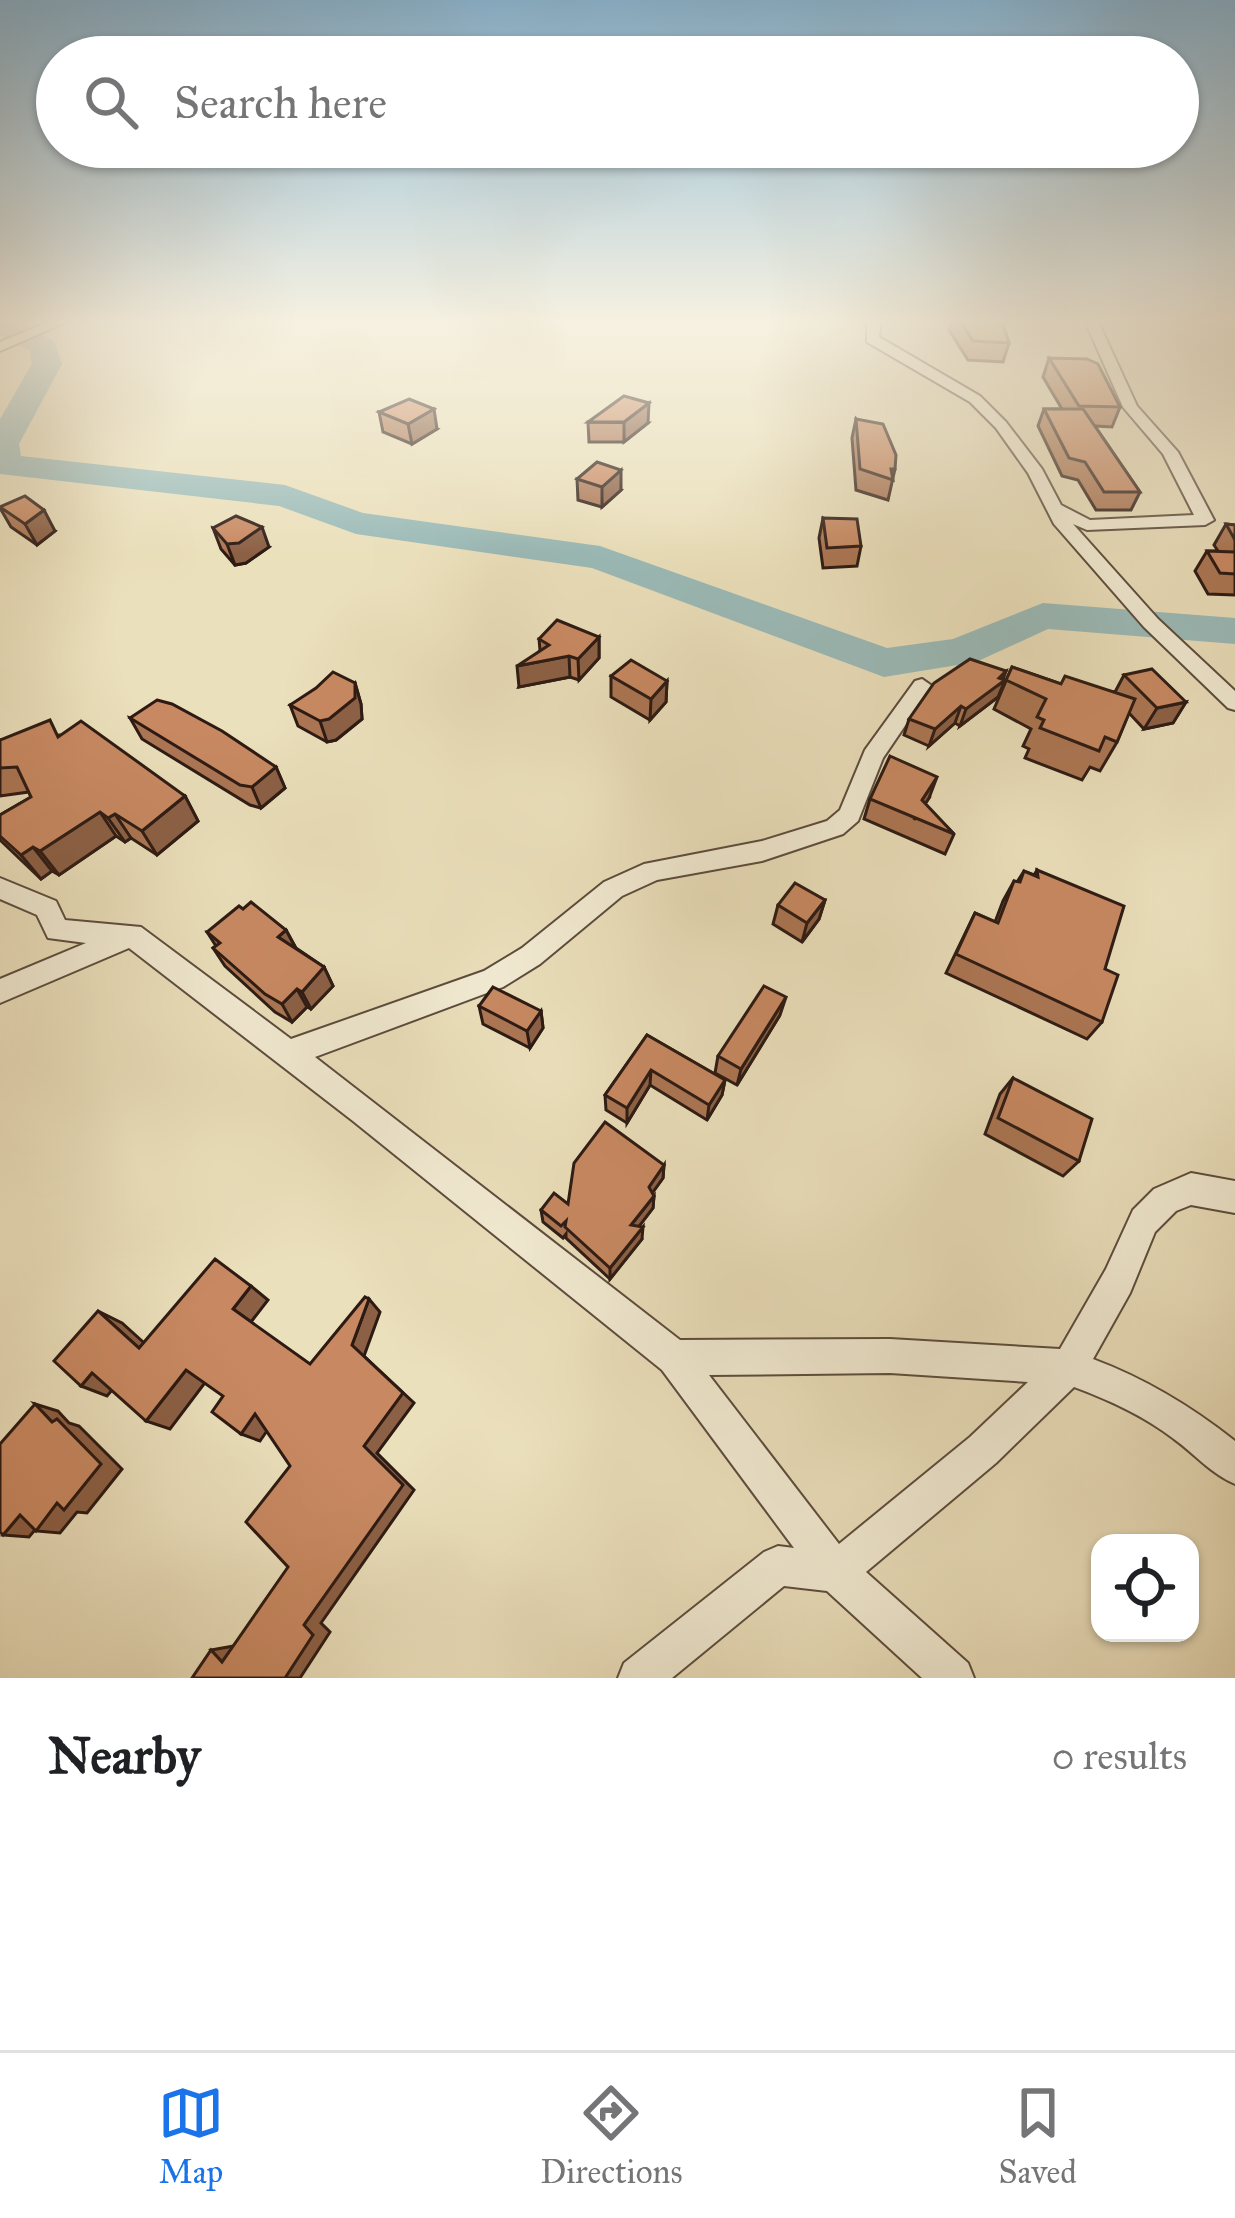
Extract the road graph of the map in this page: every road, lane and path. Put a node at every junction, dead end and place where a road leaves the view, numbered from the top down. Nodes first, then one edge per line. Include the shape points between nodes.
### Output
1 (972, 397) edge
2 (1126, 397) edge
3 (1045, 497) junction
4 (922, 686) dead end
5 (1235, 703) edge
6 (0, 888) edge
7 (132, 935) junction
8 (0, 991) edge
9 (290, 1053) junction
10 (1235, 1197) edge
11 (674, 1358) junction
12 (1069, 1367) junction
13 (1235, 1465) edge
14 (836, 1572) junction
15 (638, 1678) edge
16 (953, 1678) edge

1 - 3 street via 1001,424
2 - 3 street via 1170,452 1205,520 1087,525
3 - 5 street via 1151,623
4 - 9 street via 835,828 653,871 613,889 493,979
6 - 7 street via 47,908 57,930
7 - 8 street
7 - 9 street
9 - 11 street
10 - 12 street via 1191,1189 1154,1210
11 - 12 street via 890,1356
11 - 14 street
12 - 13 street via 1126,1389
12 - 14 street
14 - 15 street via 778,1566
14 - 16 street

